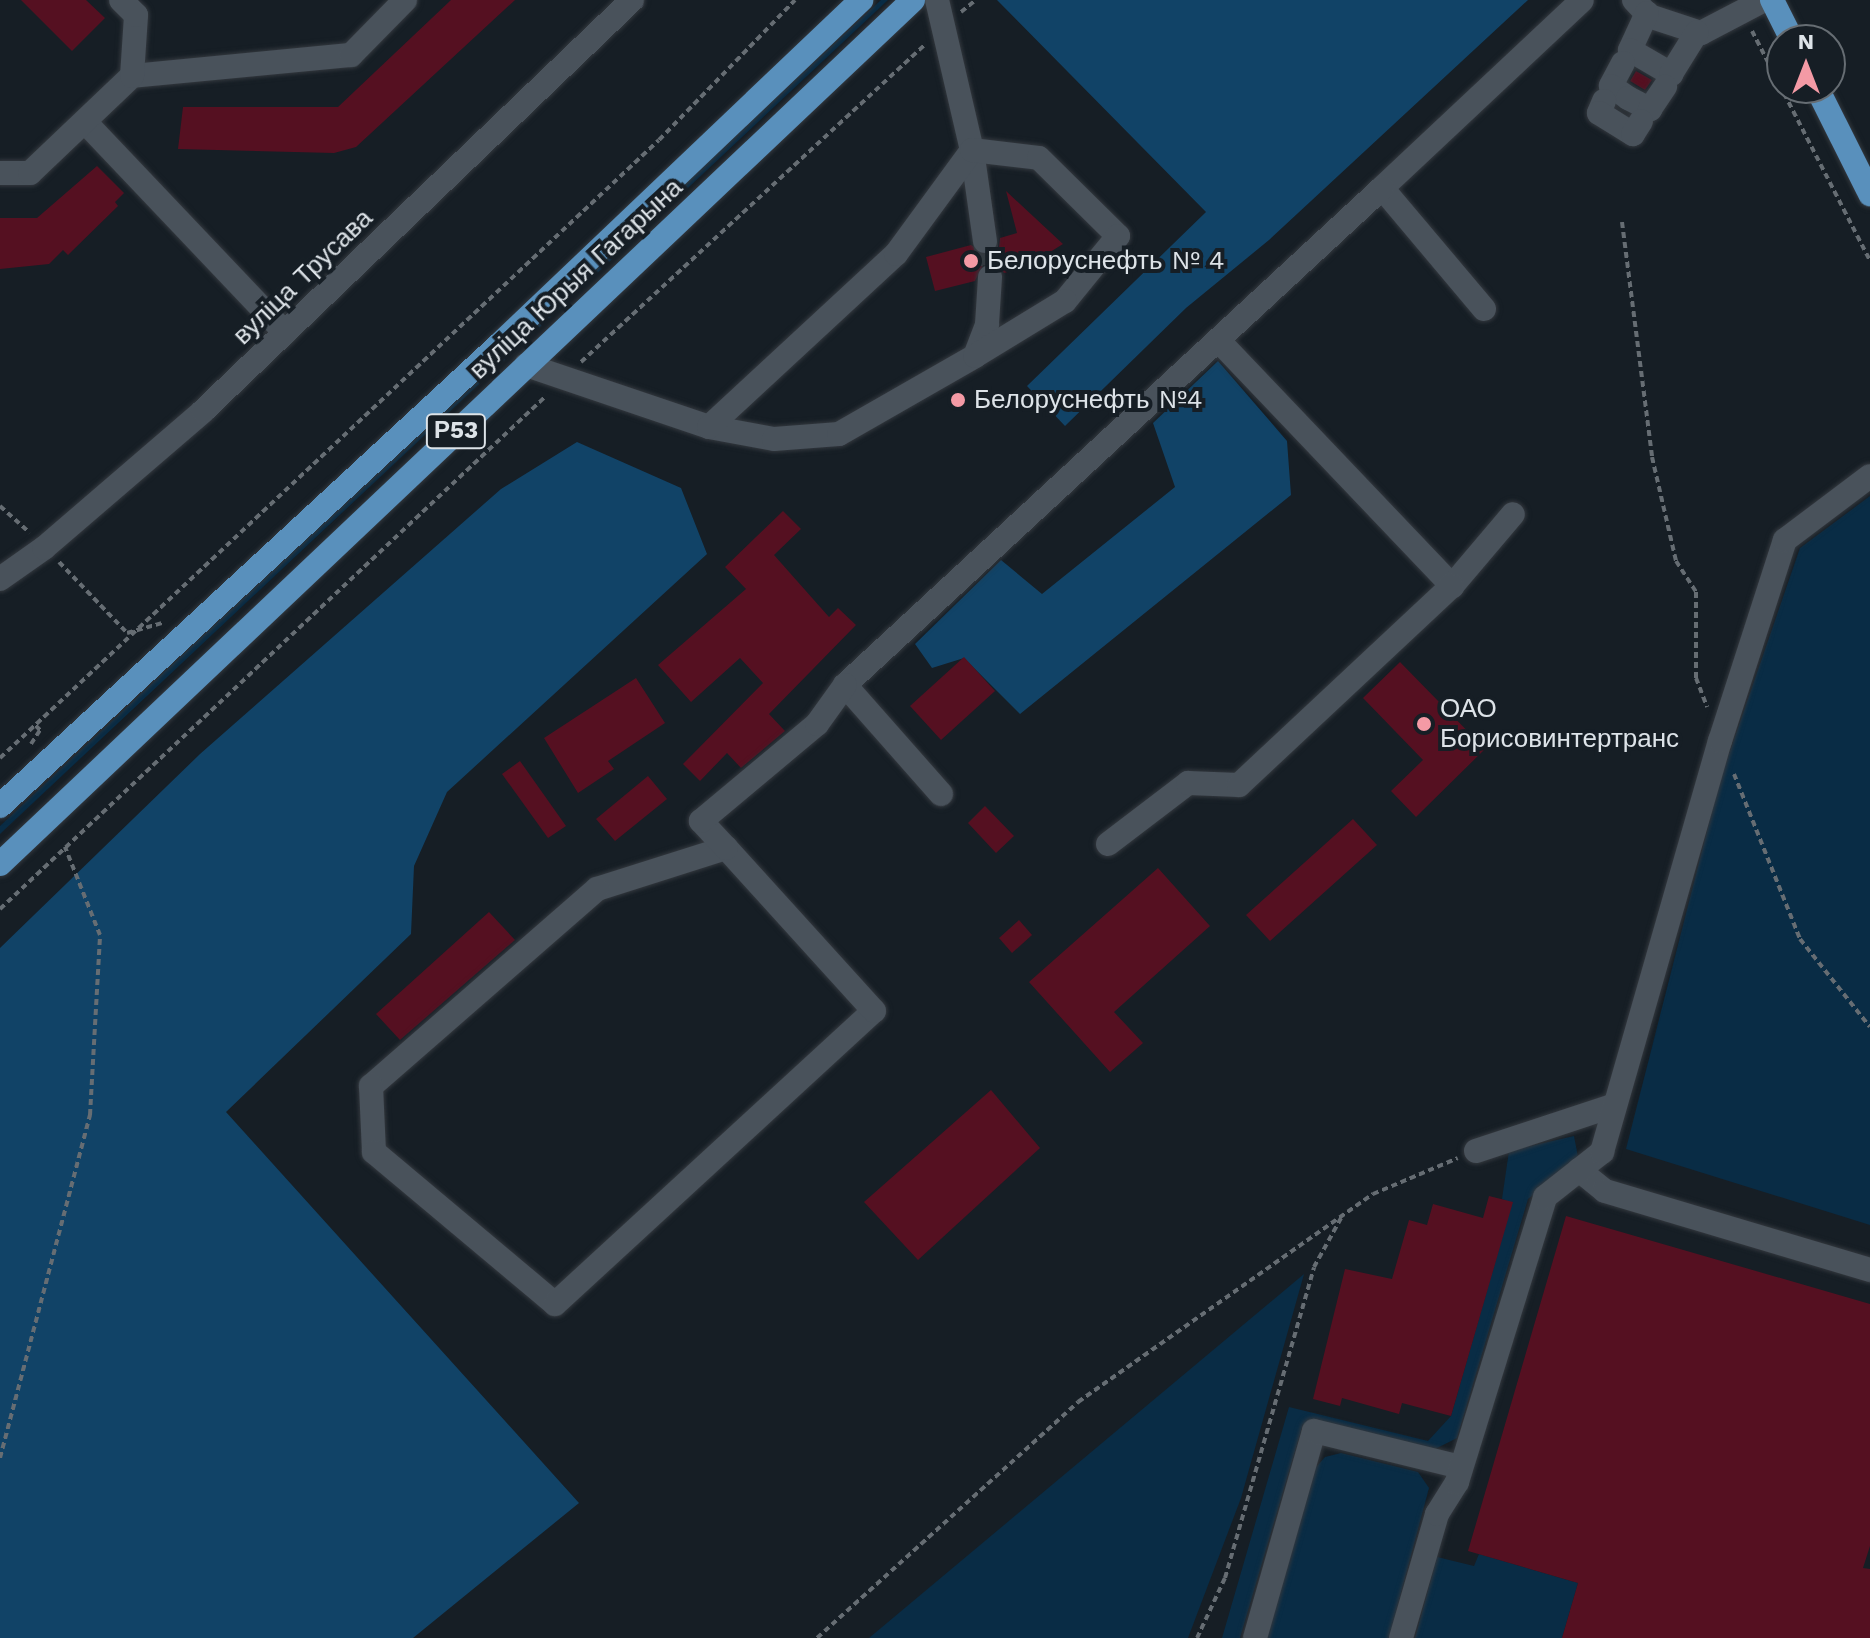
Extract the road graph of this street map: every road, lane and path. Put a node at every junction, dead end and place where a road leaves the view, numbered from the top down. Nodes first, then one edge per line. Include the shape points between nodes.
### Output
1 (121, 0) edge
2 (405, 0) edge
3 (632, 0) edge
4 (795, 0) edge
5 (861, 0) edge
6 (913, 0) edge
7 (937, 0) edge
8 (976, 0) edge
9 (1582, 0) edge
10 (1764, 0) edge
11 (1772, 0) edge
12 (1640, 6) edge
13 (1743, 13) junction
14 (1784, 24) edge
15 (945, 26) junction
16 (1697, 32) junction
17 (1627, 56) junction
18 (132, 76) junction
19 (1668, 80) junction
20 (1825, 104) edge
21 (86, 123) junction
22 (972, 150) junction
23 (0, 173) edge
24 (1382, 188) junction
25 (1870, 194) edge
26 (1622, 222) dead end
27 (985, 241) tunnel mouth
28 (1870, 261) edge
29 (990, 277) tunnel mouth
30 (1484, 309) dead end
31 (285, 333) junction
32 (1218, 340) junction
33 (975, 356) junction
34 (526, 365) junction
35 (566, 377) junction
36 (709, 427) junction
37 (1870, 476) edge
38 (0, 506) edge
39 (1513, 514) dead end
40 (44, 548) junction
41 (0, 579) edge
42 (1452, 586) junction
43 (165, 623) dead end
44 (127, 633) junction
45 (845, 685) junction
46 (34, 724) junction
47 (1720, 741) junction
48 (8, 750) junction
49 (23, 752) dead end
50 (0, 758) edge
51 (17, 758) dead end
52 (941, 794) dead end
53 (0, 806) edge
54 (1108, 844) dead end
55 (65, 847) junction
56 (726, 848) junction
57 (0, 864) edge
58 (0, 909) edge
59 (1870, 1027) edge
60 (1615, 1105) junction
61 (1476, 1151) joint
62 (1579, 1170) junction
63 (1343, 1216) junction
64 (1870, 1270) edge
65 (0, 1458) edge
66 (1461, 1467) junction
67 (817, 1638) edge
68 (1197, 1638) edge
69 (1255, 1638) edge
70 (1401, 1638) edge

1 - 18 street via 136,15
2 - 18 street via 351,55
3 - 31 street, вуліца Трусава
4 - 44 path via 659,140
5 - 53 main road, вуліца Юрыя Гагарына / Р53 via 500,344
6 - 34 main road, вуліца Юрыя Гагарына / Р53
7 - 15 street
8 - 15 path
9 - 24 street
10 - 13 street
11 - 14 main road
12 - 16 street
12 - 17 street
13 - 16 street
13 - 28 path
15 - 22 street
15 - 35 path
16 - 19 street
17 - 19 street
17 - 19 street via 1608,94 1645,115
18 - 21 street
20 - 25 main road
21 - 23 street via 30,173
21 - 31 street
22 - 27 street
22 - 33 street via 1039,158 1118,236 1065,301
22 - 36 street via 896,254
24 - 30 street
24 - 32 street
26 - 47 path via 1652,457 1676,561 1696,592 1696,678
29 - 33 street via 987,324
31 - 40 street, вуліца Трусава
32 - 42 street
32 - 45 street
33 - 36 street via 839,434 774,439
34 - 35 street
34 - 57 main road, вуліца Юрыя Гагарына / Р53
35 - 36 street via 630,404
35 - 55 path
37 - 47 street via 1785,540
38 - 40 path
39 - 42 street
40 - 41 street, вуліца Трусава
40 - 44 path
42 - 54 street via 1239,785 1188,783
43 - 44 path
44 - 46 path
45 - 52 street
45 - 56 street via 817,724 701,821
46 - 48 path
46 - 49 path via 40,730
47 - 59 path via 1800,939
47 - 60 street
48 - 50 path
48 - 51 path
55 - 58 path
55 - 65 path via 100,935 90,1115
56 - 56 street via 874,1011 555,1304 374,1152 371,1086 597,889
60 - 61 street
60 - 62 street via 1602,1152
61 - 63 path via 1373,1194
62 - 64 street via 1605,1191
62 - 66 street via 1545,1197
63 - 67 path via 1078,1402
63 - 68 path via 1314,1267 1225,1578
66 - 69 street via 1314,1431
66 - 70 street via 1437,1514

